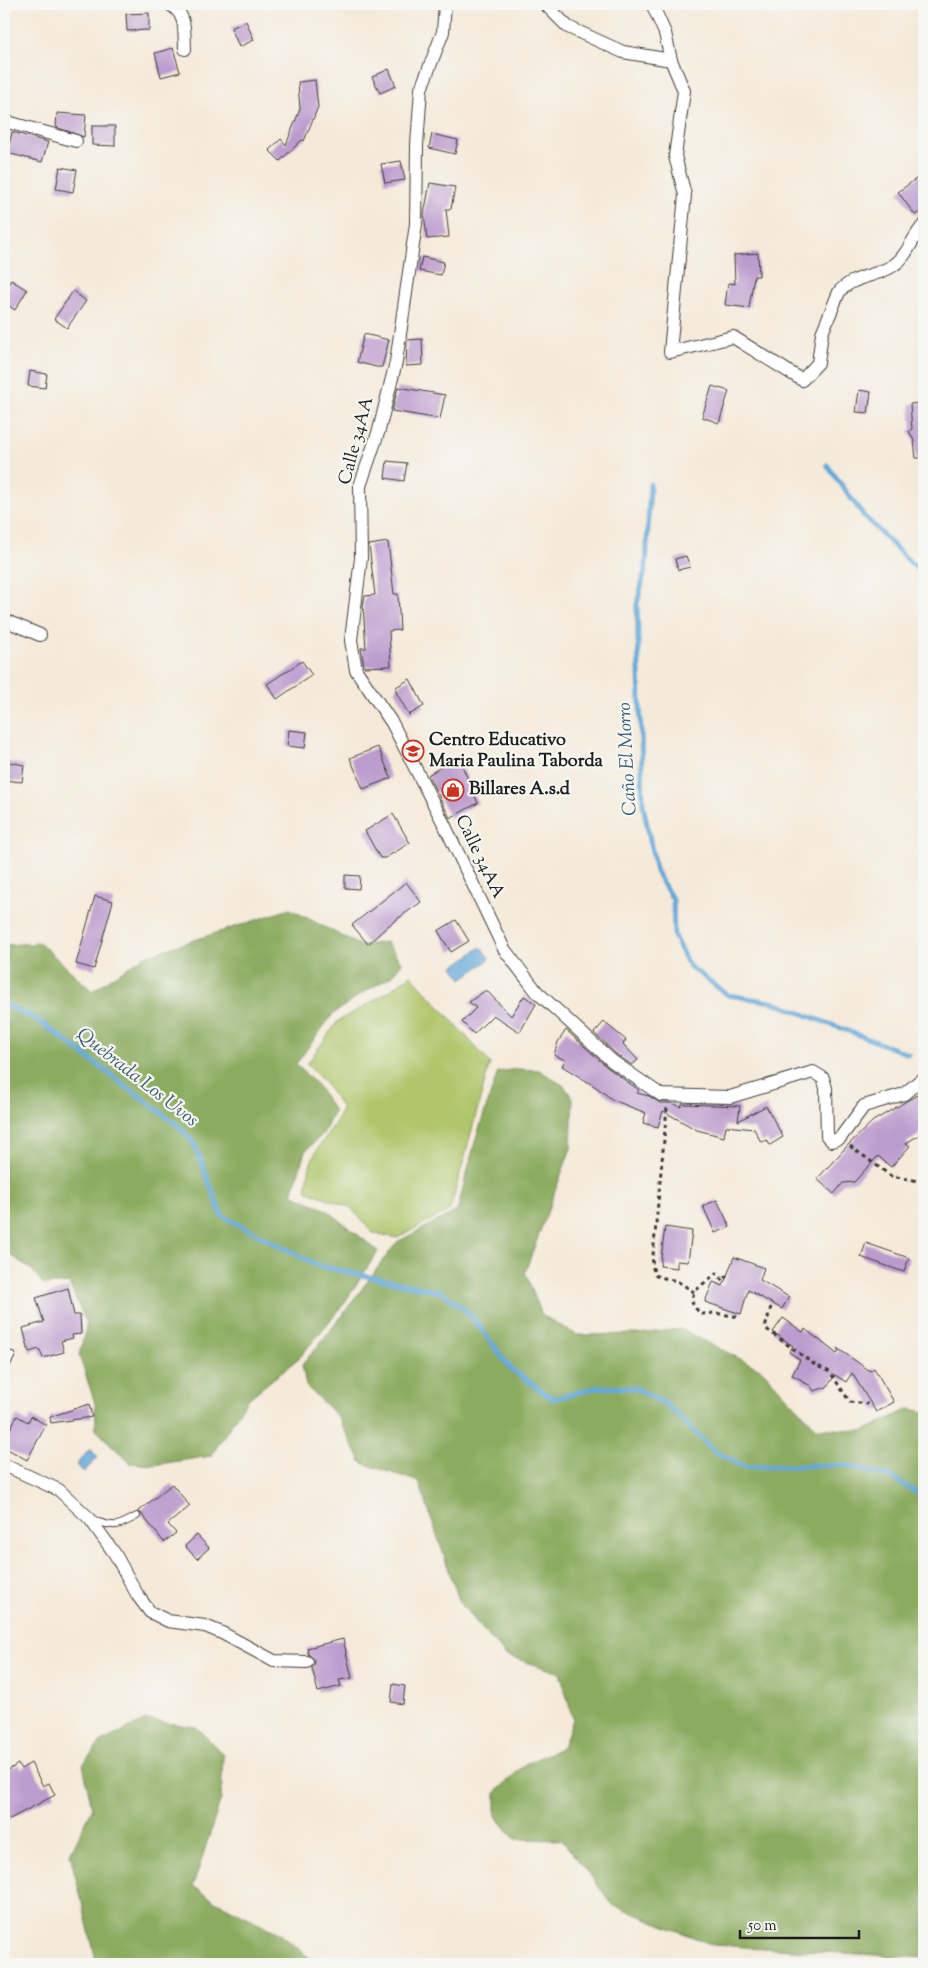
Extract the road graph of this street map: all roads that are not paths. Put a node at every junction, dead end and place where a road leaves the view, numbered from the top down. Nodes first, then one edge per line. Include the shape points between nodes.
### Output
1 (169, 4) edge
2 (445, 4) edge
3 (545, 4) edge
4 (652, 4) edge
5 (185, 49) dead end
6 (671, 60) junction
7 (4, 120) edge
8 (76, 141) dead end
9 (924, 225) edge
10 (4, 620) edge
11 (40, 635) dead end
12 (924, 1076) edge
13 (12, 1355) dead end
14 (4, 1369) edge
15 (4, 1465) edge
16 (137, 1516) dead end
17 (90, 1519) junction
18 (307, 1662) dead end

1 - 5 street via 181,14
2 - 12 street, Calle 34AA via 443,32 421,89 416,224 396,362 379,430 360,486 361,558 351,640 356,670 392,723 504,949 537,992 612,1061 661,1095 730,1097 813,1072 822,1078 826,1088 827,1136 832,1141 840,1138 864,1106 904,1094
3 - 6 street via 568,27 623,52
4 - 6 street via 665,33
6 - 9 street via 684,92 675,156 685,195 670,352 733,337 802,380 818,363 822,333 843,286 896,264
7 - 8 street
10 - 11 street
13 - 14 lane
15 - 17 street via 60,1490
16 - 17 lane via 121,1525 110,1526
17 - 18 street via 150,1612 168,1621 205,1626 274,1661

